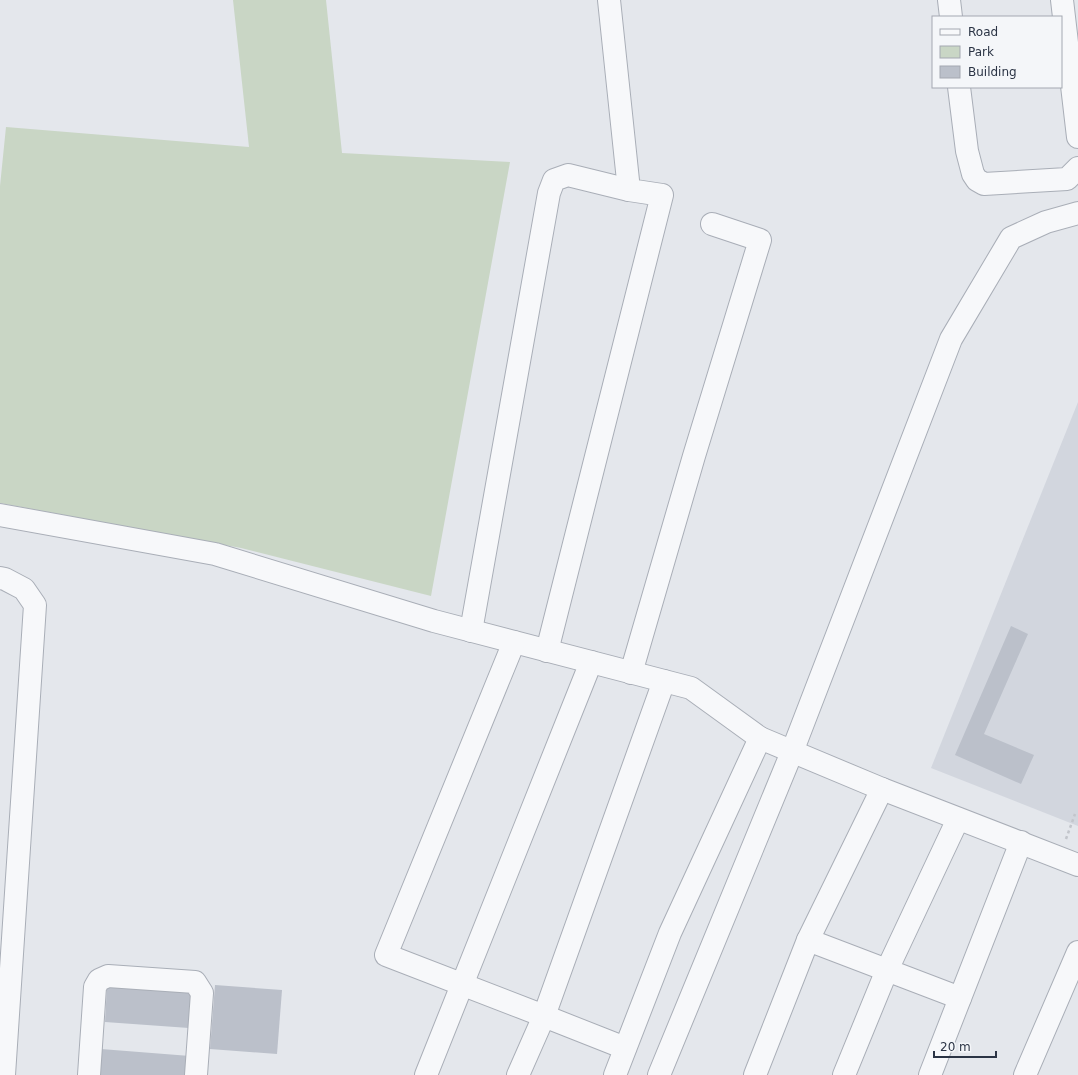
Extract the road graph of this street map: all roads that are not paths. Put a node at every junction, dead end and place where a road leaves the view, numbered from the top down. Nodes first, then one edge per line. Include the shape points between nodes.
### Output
1 (609, 0) edge
2 (949, 0) edge
3 (1062, 0) edge
4 (951, 16) edge
5 (959, 88) edge
6 (1078, 138) edge
7 (1078, 168) edge
8 (629, 190) junction
9 (1078, 213) edge
10 (712, 224) dead end
11 (0, 515) edge
12 (0, 578) edge
13 (471, 631) junction
14 (514, 642) junction
15 (547, 651) junction
16 (590, 662) junction
17 (631, 673) junction
18 (664, 681) junction
19 (760, 738) junction
20 (792, 752) junction
21 (882, 789) junction
22 (958, 819) junction
23 (1021, 842) junction
24 (1078, 865) edge
25 (808, 940) junction
26 (1078, 952) edge
27 (887, 970) junction
28 (463, 984) junction
29 (960, 998) junction
30 (544, 1016) junction
31 (625, 1048) junction
32 (4, 1075) edge
33 (89, 1075) edge
34 (196, 1075) edge
35 (426, 1075) edge
36 (518, 1075) edge
37 (614, 1075) edge
38 (659, 1075) edge
39 (755, 1075) edge
40 (844, 1075) edge
41 (930, 1075) edge
42 (1024, 1075) edge

1 - 8 street
2 - 4 street
3 - 6 street
5 - 7 street via 967,151 977,180 984,184 1066,179
8 - 13 street via 568,175 554,180 549,193
8 - 15 street via 662,195
9 - 20 street via 1046,222 1011,238 951,339
10 - 17 street via 760,240
11 - 13 street via 215,554
12 - 32 street via 5,578 24,589 35,605
13 - 14 street
14 - 15 street
14 - 28 street via 386,955
15 - 16 street
16 - 17 street
16 - 28 street
17 - 18 street
18 - 19 street via 691,688
18 - 30 street
19 - 20 street
19 - 31 street via 670,933
20 - 21 street
20 - 38 street
21 - 22 street
21 - 25 street
22 - 23 street
22 - 27 street
23 - 24 street
23 - 29 street
25 - 27 street
25 - 39 street
26 - 42 street
27 - 29 street
27 - 40 street
28 - 30 street
28 - 35 street
29 - 41 street
30 - 31 street
30 - 36 street
31 - 37 street
33 - 34 street via 95,986 99,980 108,976 195,982 202,993

